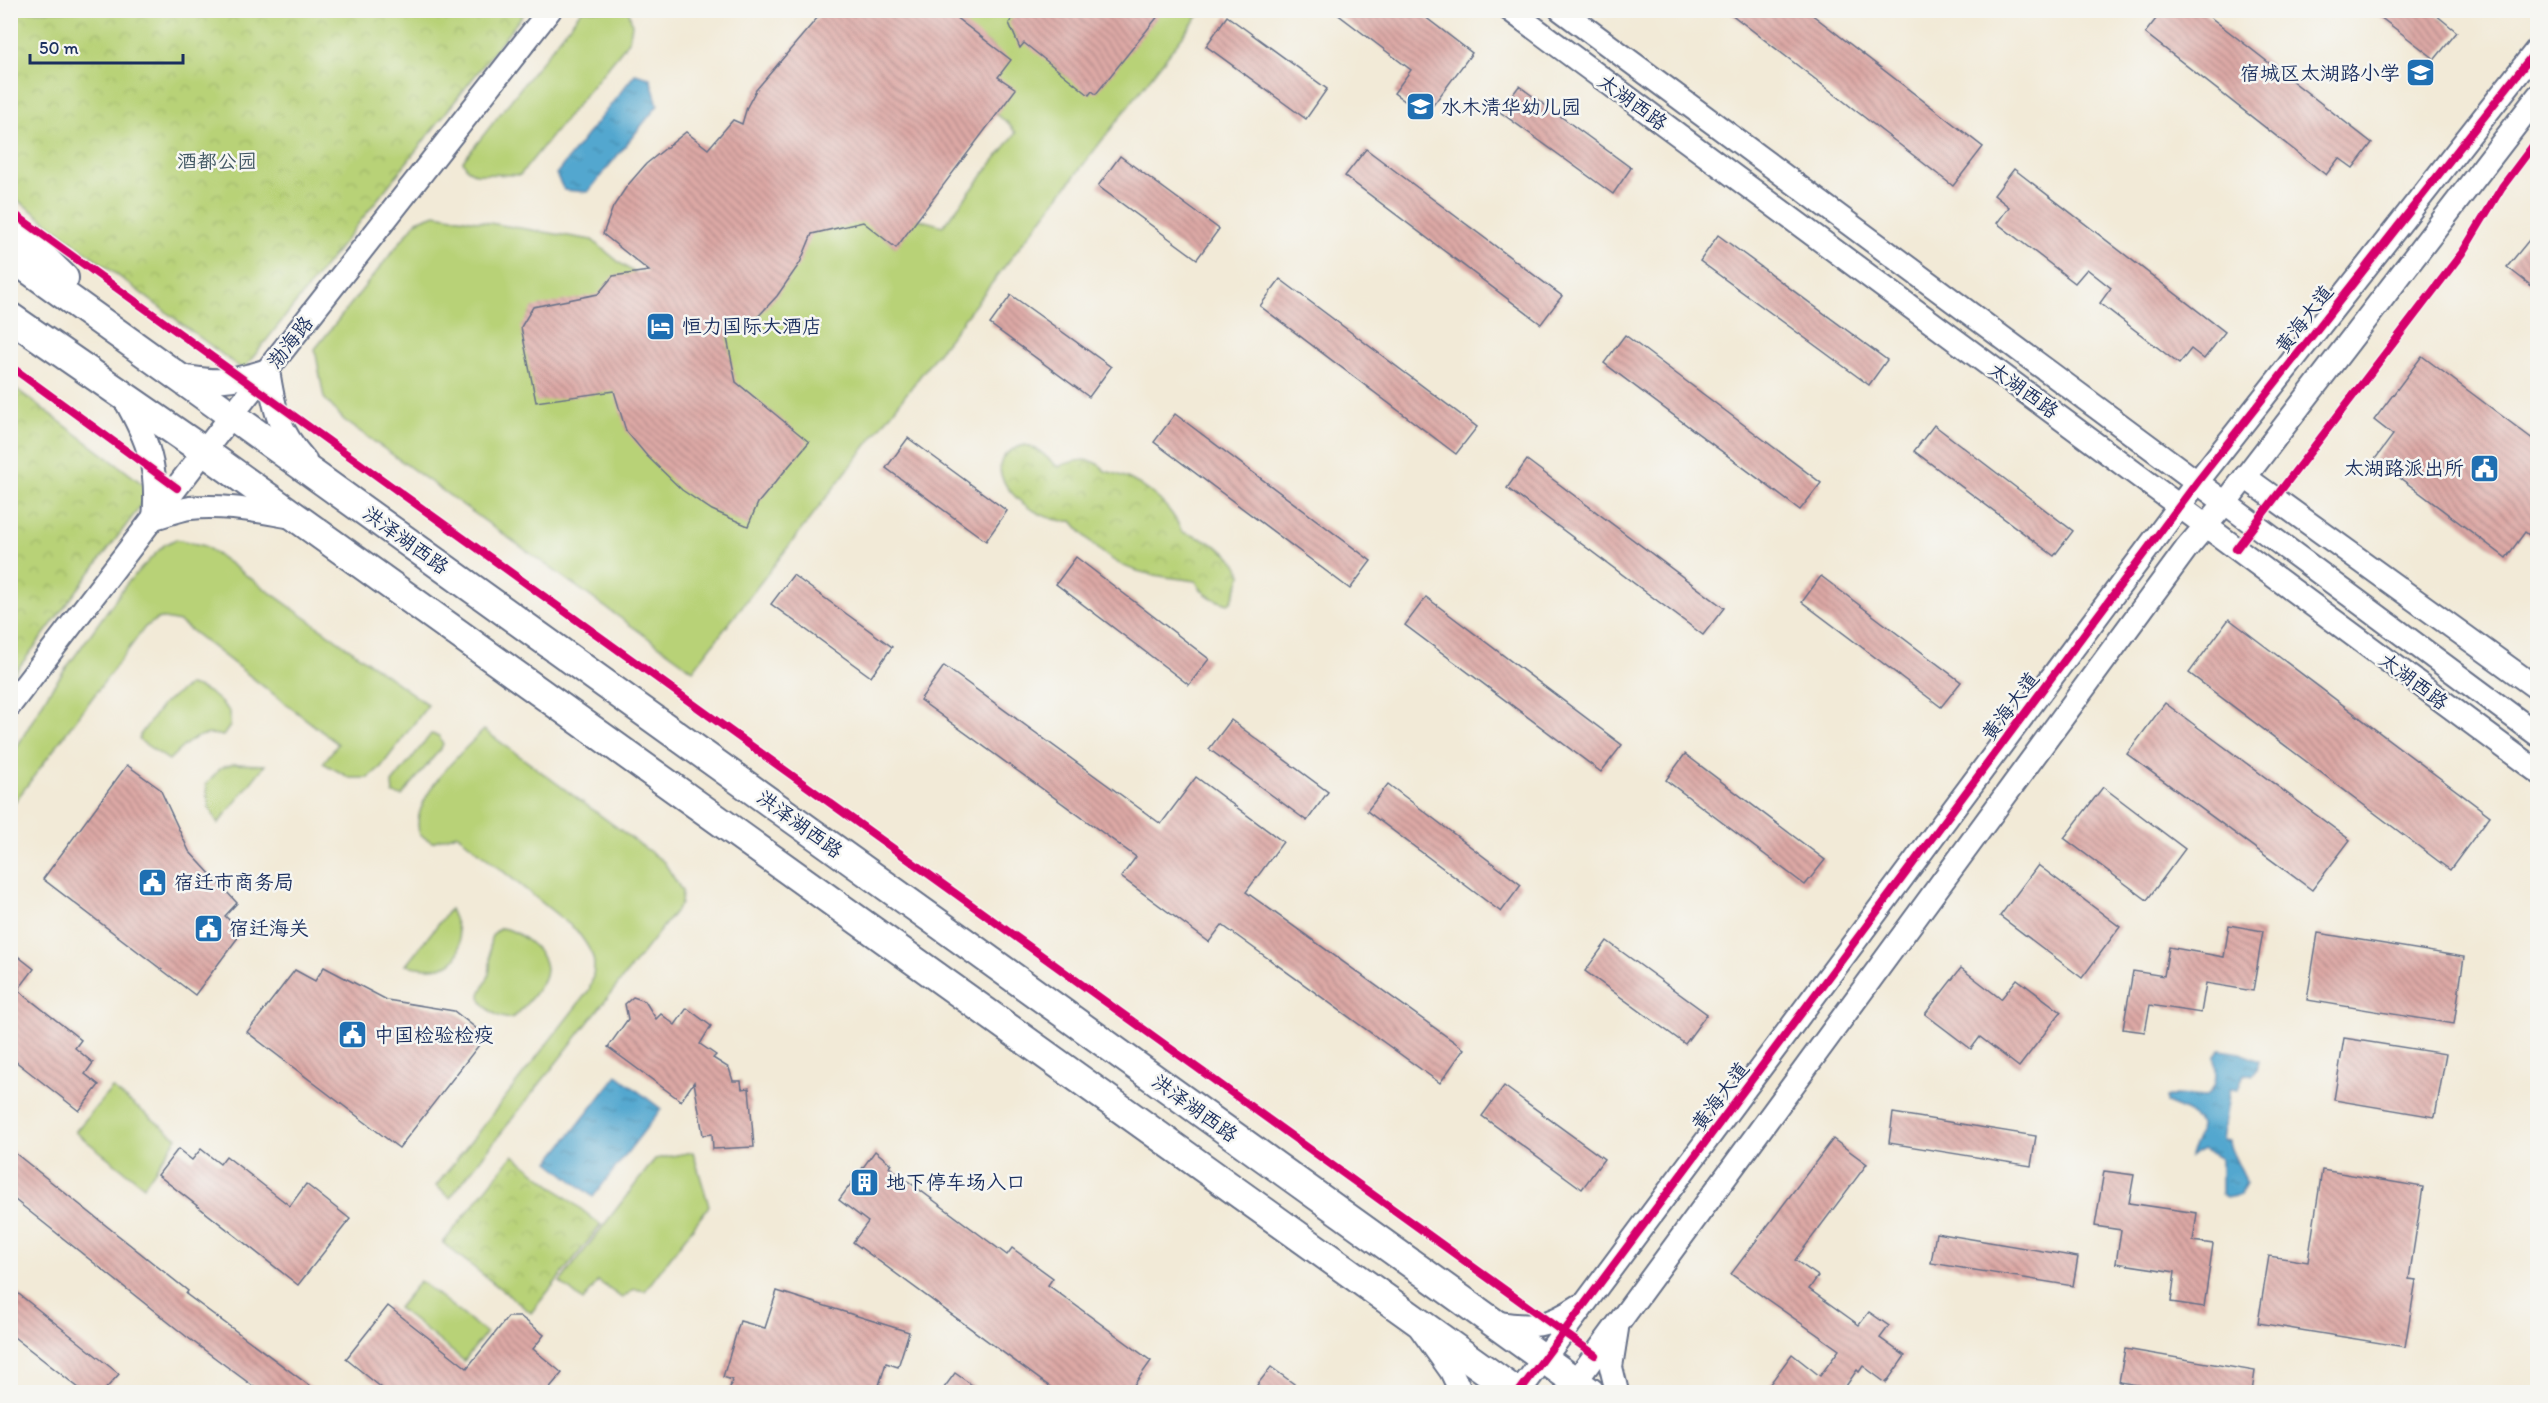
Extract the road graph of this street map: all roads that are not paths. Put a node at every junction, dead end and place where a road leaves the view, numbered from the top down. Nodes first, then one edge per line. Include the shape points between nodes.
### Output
1 (550, 10) edge
2 (1510, 10) edge
3 (1561, 10) edge
4 (2538, 48) edge
5 (2538, 96) edge
6 (10, 226) edge
7 (10, 256) edge
8 (10, 317) edge
9 (123, 337) junction
10 (268, 370) junction
11 (176, 375) junction
12 (122, 394) junction
13 (232, 416) junction
14 (204, 452) junction
15 (2246, 477) junction
16 (322, 480) junction
17 (2198, 481) junction
18 (2226, 502) junction
19 (2180, 505) junction
20 (295, 517) junction
21 (154, 518) junction
22 (2206, 526) junction
23 (2538, 689) edge
24 (10, 705) edge
25 (2538, 735) edge
26 (2538, 772) edge
27 (1424, 1272) junction
28 (1588, 1301) junction
29 (1408, 1315) junction
30 (1490, 1321) junction
31 (1619, 1322) junction
32 (1544, 1360) junction
33 (1577, 1389) edge
34 (1461, 1392) edge
35 (1518, 1392) edge
36 (1617, 1392) edge

1 - 10 street, 渤海路
2 - 19 street, 太湖西路
3 - 17 street, 太湖西路
4 - 17 street, 黄海大道
5 - 15 street
6 - 9 main road
7 - 9 main road, 洪泽湖西路
8 - 12 main road
9 - 11 main road, 洪泽湖西路
10 - 11 street via 232,382
10 - 13 street, 渤海路
10 - 16 street via 277,419 288,442
11 - 13 main road, 洪泽湖西路
12 - 14 main road
12 - 21 street via 149,446 156,483
13 - 14 street, 渤海路
13 - 16 main road, 洪泽湖西路
14 - 20 main road
14 - 21 street, 渤海路
15 - 18 street
15 - 23 street
16 - 27 main road, 洪泽湖西路
17 - 18 street, 太湖西路
17 - 19 street, 黄海大道
18 - 22 street
18 - 25 street, 太湖西路
19 - 22 street, 太湖西路
19 - 28 street, 黄海大道
20 - 21 street via 249,510 189,508
20 - 29 main road
21 - 24 street, 渤海路
22 - 26 street, 太湖西路
22 - 31 street
27 - 29 main road via 1423,1296
27 - 30 main road, 洪泽湖西路
28 - 30 street via 1550,1323 1527,1327
28 - 32 street, 黄海大道
29 - 34 street via 1451,1371
29 - 35 main road
30 - 32 main road, 洪泽湖西路
31 - 33 street
31 - 36 street via 1611,1367
32 - 33 main road, 洪泽湖西路
32 - 35 street, 黄海大道

